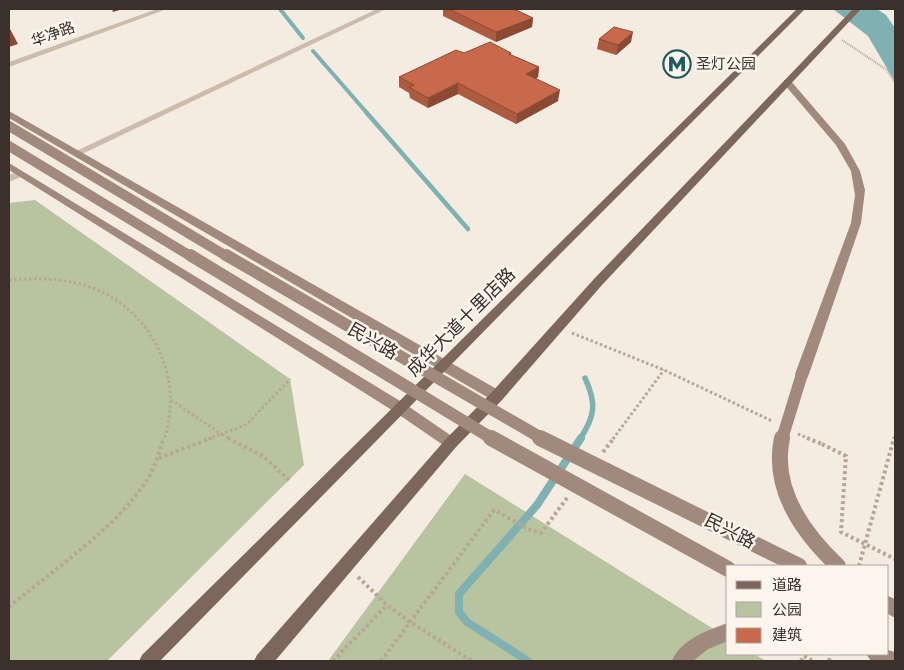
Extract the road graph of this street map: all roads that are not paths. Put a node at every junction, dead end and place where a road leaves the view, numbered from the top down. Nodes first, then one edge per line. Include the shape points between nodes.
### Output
1 (163, 9) edge
2 (382, 9) edge
3 (801, 9) edge
4 (857, 9) edge
5 (9, 65) edge
6 (787, 82) junction
7 (9, 114) edge
8 (9, 126) edge
9 (9, 146) edge
10 (77, 153) junction
11 (9, 166) edge
12 (14, 176) edge
13 (444, 366) junction
14 (497, 396) junction
15 (400, 408) junction
16 (451, 443) junction
17 (798, 565) edge
18 (837, 565) edge
19 (726, 568) edge
20 (726, 633) edge
21 (878, 655) edge
22 (895, 660) edge
23 (148, 661) edge
24 (263, 661) edge
25 (681, 661) edge

1 - 5 street, 华净路
2 - 10 street
3 - 13 main road, 成华大道十里店路
4 - 6 main road
6 - 14 main road
6 - 18 main road, bridge via 844,149 860,186 856,223 802,374 780,452 784,491 800,526
7 - 10 main road, 民兴路
8 - 17 main road, 民兴路, bridge via 531,433
9 - 19 main road, 民兴路, bridge via 512,450
10 - 13 main road, 民兴路
11 - 12 main road
12 - 15 main road
13 - 14 main road, 民兴路
13 - 15 main road, 成华大道十里店路
14 - 16 main road
15 - 16 main road
15 - 23 main road, 成华大道十里店路
16 - 24 main road
20 - 25 main road via 709,637
21 - 22 main road

